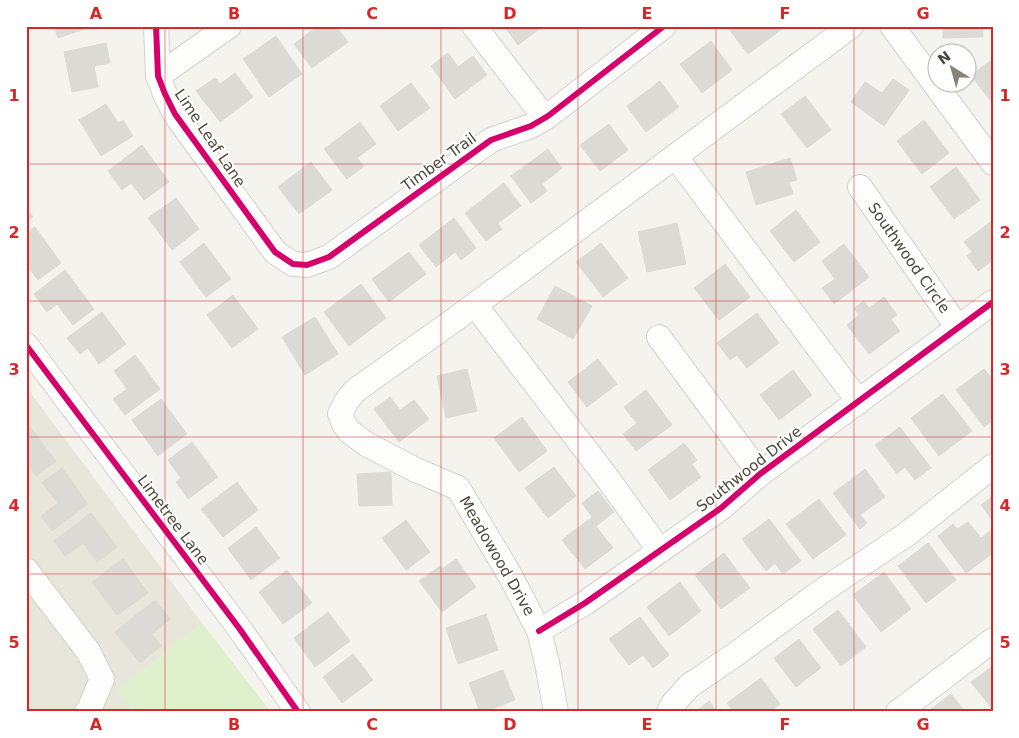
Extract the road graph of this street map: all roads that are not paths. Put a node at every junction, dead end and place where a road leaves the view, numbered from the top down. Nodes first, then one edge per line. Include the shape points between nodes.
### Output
1 (156, 26) edge
2 (229, 26) edge
3 (474, 26) edge
4 (664, 26) edge
5 (850, 26) edge
6 (892, 26) edge
7 (158, 76) junction
8 (545, 118) junction
9 (675, 156) junction
10 (993, 163) edge
11 (860, 187) dead end
12 (275, 252) joint
13 (993, 302) edge
14 (475, 305) junction
15 (958, 328) junction
16 (658, 337) dead end
17 (26, 345) edge
18 (859, 402) junction
19 (993, 466) edge
20 (760, 474) junction
21 (660, 551) junction
22 (26, 570) edge
23 (539, 631) junction
24 (993, 640) edge
25 (87, 712) edge
26 (298, 712) edge
27 (556, 712) edge
28 (669, 712) edge
29 (898, 712) edge

1 - 7 street, Lime Leaf Lane
2 - 7 street
3 - 8 street
4 - 8 street, Timber Trail
5 - 9 street
6 - 10 street
7 - 12 street, Lime Leaf Lane via 175,114
8 - 12 street, Timber Trail via 491,140 329,257 307,265 293,264
9 - 14 street
9 - 18 street
11 - 15 street, Southwood Circle
13 - 15 street, Southwood Drive
14 - 21 street
14 - 23 street, Meadowood Drive via 356,390 340,414 350,432 368,445 458,488
15 - 18 street, Southwood Drive
16 - 20 street
17 - 26 street, Limetree Lane
18 - 20 street, Southwood Drive
19 - 28 street via 907,534 690,686
20 - 21 street, Southwood Drive via 721,508
21 - 23 street, Southwood Drive
22 - 25 street via 88,651 102,678
23 - 27 street, Meadowood Drive
24 - 29 street

